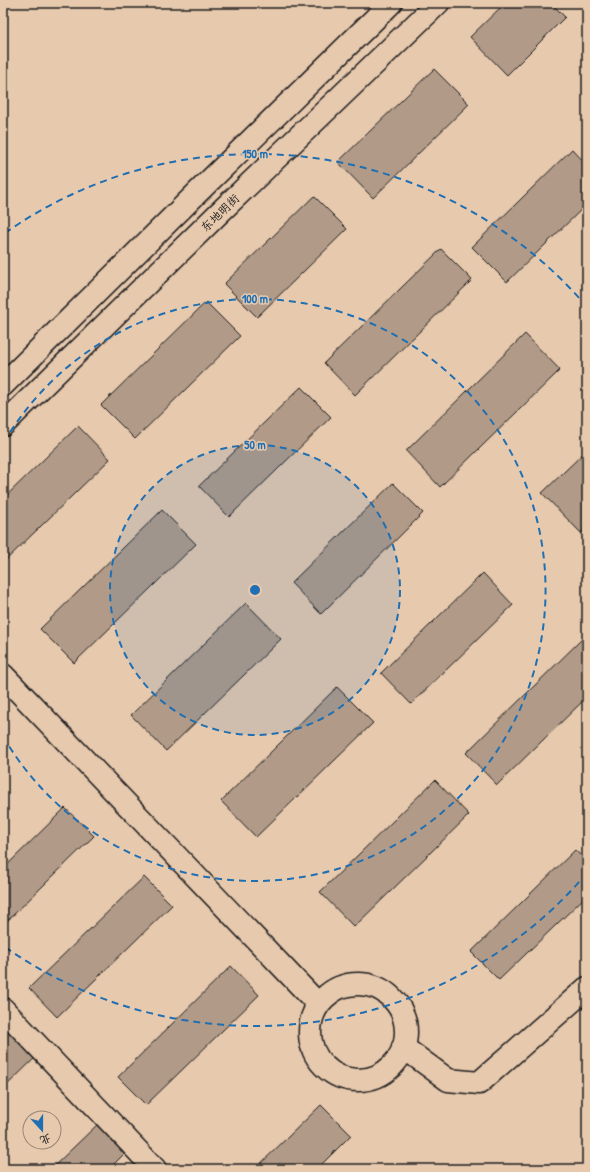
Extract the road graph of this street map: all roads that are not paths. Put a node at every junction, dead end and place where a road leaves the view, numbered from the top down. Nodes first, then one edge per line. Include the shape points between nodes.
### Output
1 (391, 3) edge
2 (438, 3) edge
3 (3, 385) edge
4 (3, 425) edge
5 (3, 675) edge
6 (587, 988) edge
7 (318, 1004) junction
8 (3, 1009) edge
9 (403, 1047) junction
10 (155, 1169) edge

1 - 3 street
2 - 4 street, 东地明街
5 - 7 street
6 - 9 street via 479,1082 448,1080
7 - 9 street via 342,987 357,984 379,990 396,1004 403,1017
7 - 9 street via 310,1032 312,1047 329,1071 343,1078 372,1078 391,1066
8 - 10 street

